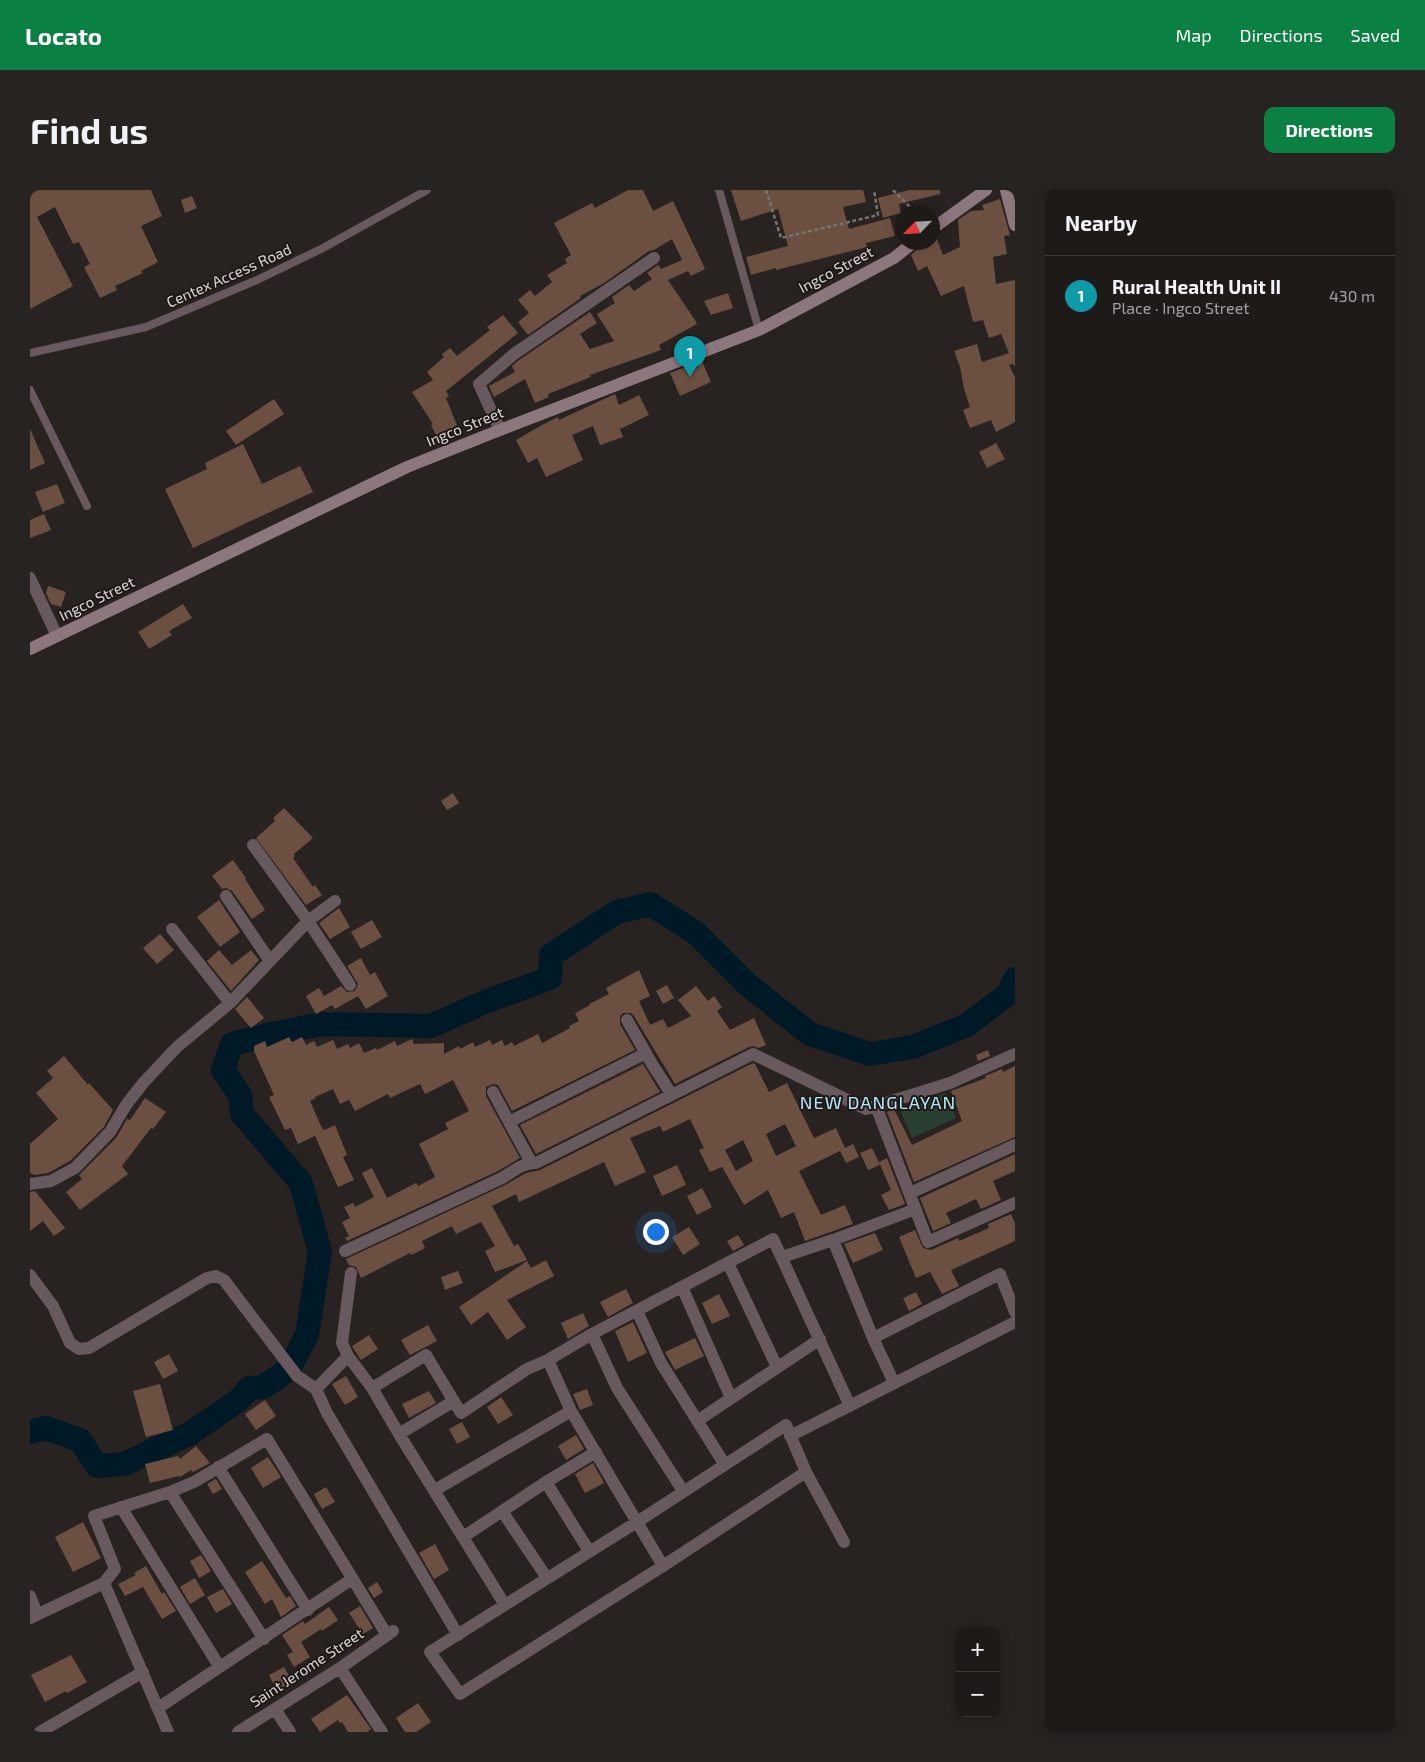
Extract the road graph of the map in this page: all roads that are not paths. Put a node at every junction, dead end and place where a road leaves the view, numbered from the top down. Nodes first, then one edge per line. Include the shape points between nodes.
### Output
1 (427, 190) edge
2 (719, 190) edge
3 (986, 190) edge
4 (1006, 190) edge
5 (940, 223) edge
6 (1015, 225) edge
7 (904, 250) edge
8 (654, 258) dead end
9 (759, 330) junction
10 (30, 353) edge
11 (30, 390) edge
12 (500, 430) junction
13 (87, 506) dead end
14 (30, 578) edge
15 (57, 636) junction
16 (30, 649) edge
17 (253, 845) dead end
18 (226, 896) dead end
19 (335, 901) dead end
20 (308, 921) junction
21 (172, 929) dead end
22 (270, 961) junction
23 (350, 986) dead end
24 (230, 1003) junction
25 (627, 1020) dead end
26 (646, 1053) junction
27 (1015, 1054) edge
28 (493, 1092) dead end
29 (672, 1095) junction
30 (876, 1106) junction
31 (509, 1122) junction
32 (1015, 1145) edge
33 (531, 1162) junction
34 (30, 1184) edge
35 (910, 1193) junction
36 (1015, 1203) edge
37 (916, 1209) junction
38 (833, 1240) junction
39 (345, 1251) dead end
40 (782, 1257) junction
41 (728, 1263) junction
42 (350, 1273) dead end
43 (30, 1275) edge
44 (682, 1287) junction
45 (637, 1311) junction
46 (1015, 1312) edge
47 (1015, 1322) edge
48 (592, 1334) junction
49 (873, 1338) junction
50 (820, 1339) junction
51 (348, 1356) junction
52 (548, 1360) junction
53 (777, 1367) junction
54 (894, 1384) junction
55 (372, 1388) junction
56 (316, 1389) junction
57 (731, 1398) junction
58 (454, 1401) junction
59 (850, 1406) junction
60 (572, 1410) junction
61 (697, 1422) junction
62 (398, 1434) junction
63 (790, 1436) junction
64 (596, 1452) junction
65 (725, 1465) junction
66 (218, 1467) junction
67 (806, 1472) junction
68 (546, 1482) junction
69 (435, 1490) junction
70 (683, 1491) junction
71 (170, 1492) junction
72 (121, 1507) junction
73 (502, 1511) junction
74 (637, 1522) junction
75 (463, 1537) junction
76 (844, 1542) dead end
77 (589, 1551) junction
78 (663, 1566) junction
79 (547, 1578) junction
80 (352, 1579) junction
81 (104, 1583) junction
82 (30, 1596) edge
83 (506, 1605) junction
84 (308, 1610) junction
85 (34, 1616) edge
86 (458, 1635) junction
87 (264, 1638) junction
88 (218, 1666) junction
89 (340, 1668) junction
90 (143, 1672) junction
91 (158, 1708) junction
92 (275, 1709) junction
93 (40, 1732) edge
94 (168, 1732) edge
95 (238, 1732) edge
96 (290, 1732) edge
97 (382, 1732) edge

1 - 10 lane, Centex Access Road via 257,280 146,327
2 - 9 lane
3 - 5 street
4 - 6 street
7 - 9 street, Ingco Street
8 - 12 street via 514,354 478,384
9 - 12 street, Ingco Street
11 - 13 lane
12 - 15 street, Ingco Street via 407,468
14 - 15 street
15 - 16 street, Ingco Street
17 - 20 street
18 - 22 street
19 - 20 street
20 - 22 street
20 - 23 street
21 - 24 street
22 - 24 street
24 - 34 street via 177,1047 144,1082 110,1132 75,1168 50,1181
25 - 26 street
26 - 29 street
26 - 31 street
27 - 30 street via 950,1083
28 - 31 street
29 - 30 street via 753,1054 866,1109
29 - 33 street
30 - 35 street
31 - 33 street
32 - 35 street
33 - 39 street
35 - 37 street
36 - 37 street via 928,1242
37 - 38 street
38 - 40 street
38 - 49 street
40 - 41 street via 773,1239
40 - 50 street
41 - 44 street
41 - 53 street
42 - 51 street via 342,1343
43 - 56 street via 53,1306 70,1342 79,1349 89,1348 207,1278 216,1276 224,1280 296,1376
44 - 45 street
44 - 57 street
45 - 48 street
45 - 61 street via 661,1363
46 - 49 street via 1000,1274
47 - 54 street
48 - 52 street
48 - 70 street via 617,1388
49 - 54 street
50 - 53 street
50 - 59 street
51 - 55 street
51 - 56 street
52 - 58 street via 527,1369 461,1413
52 - 60 street
53 - 57 street
54 - 59 street
55 - 58 street via 426,1355
55 - 62 street
56 - 86 street
57 - 61 street
58 - 62 street
59 - 63 street
60 - 64 street
60 - 69 street
61 - 65 street
62 - 69 street
63 - 65 street via 786,1425
63 - 67 street
64 - 68 street
64 - 74 street
65 - 70 street
66 - 71 street
66 - 80 street via 267,1439
66 - 84 street
67 - 76 street
67 - 78 street
68 - 73 street
68 - 77 street
69 - 75 street
70 - 74 street
71 - 72 street
71 - 87 street
72 - 81 street via 94,1516 115,1569
72 - 88 street
73 - 75 street
73 - 79 street
74 - 77 street
74 - 78 street
75 - 83 street
77 - 79 street
78 - 86 street via 460,1694 430,1652
79 - 83 street
80 - 84 street
80 - 89 street, Saint Jerome Street via 390,1633
81 - 85 street
81 - 90 street
82 - 85 street
83 - 86 street
84 - 87 street
87 - 88 street
88 - 91 street
89 - 92 street, Saint Jerome Street
89 - 97 street
90 - 91 street
90 - 93 street
91 - 94 street
92 - 95 street, Saint Jerome Street
92 - 96 street

